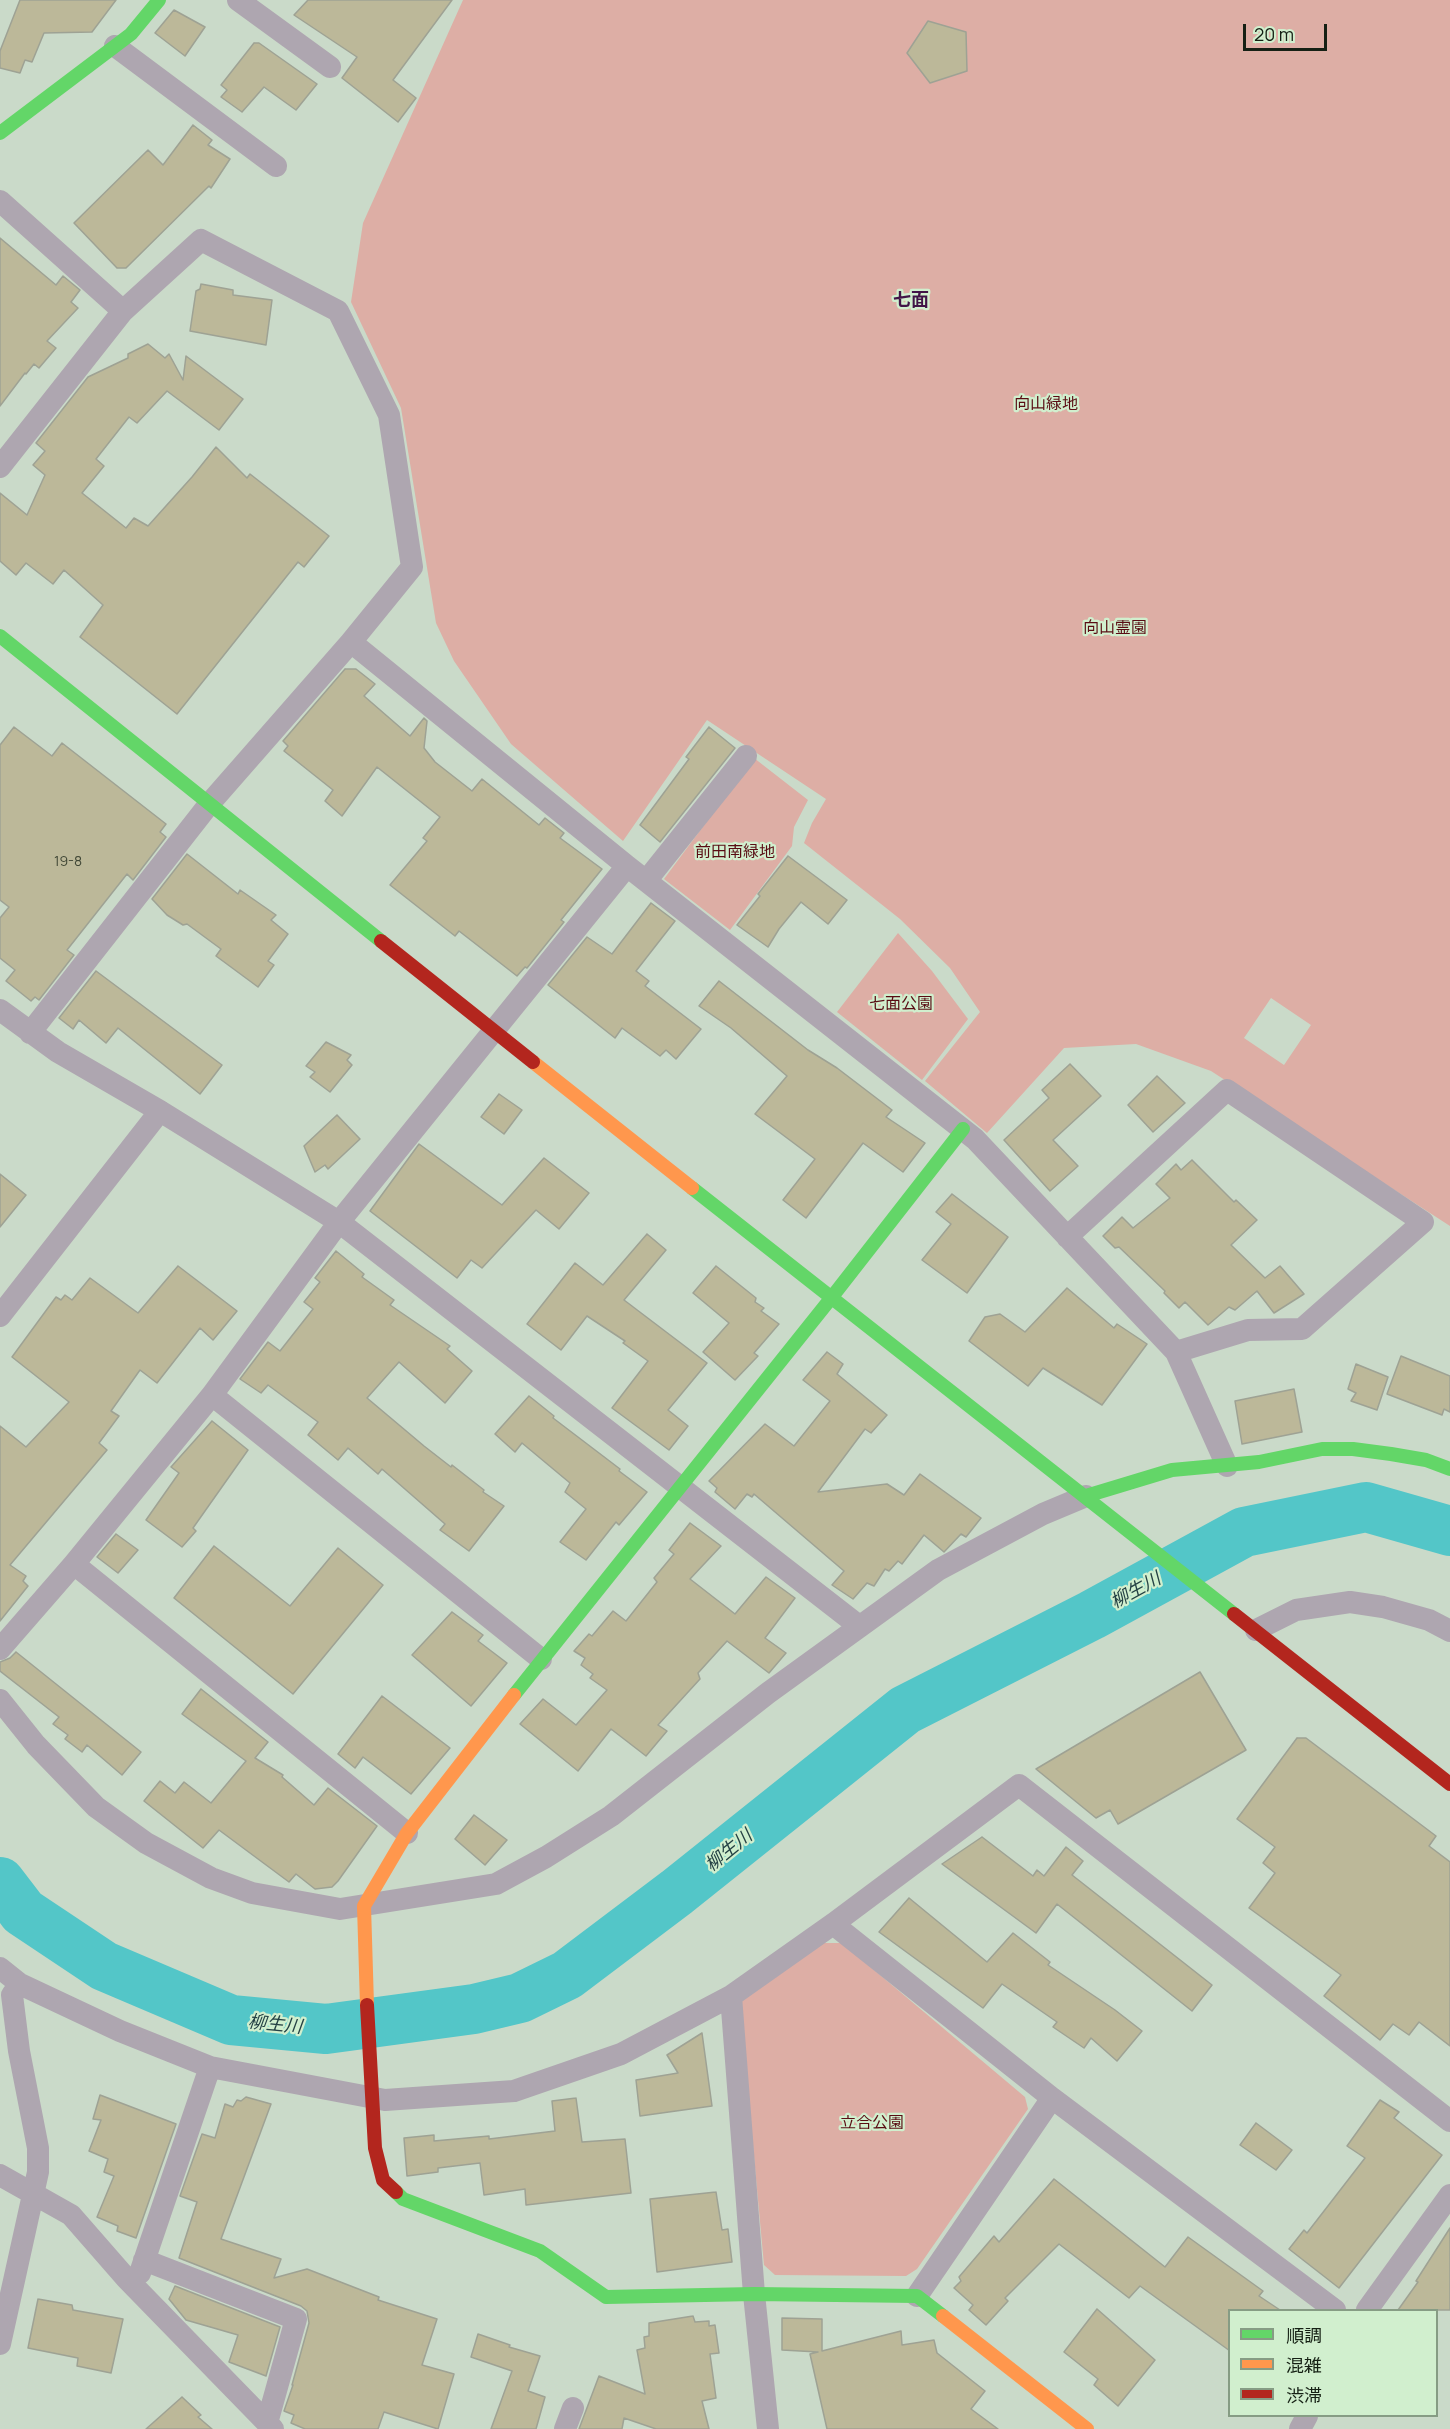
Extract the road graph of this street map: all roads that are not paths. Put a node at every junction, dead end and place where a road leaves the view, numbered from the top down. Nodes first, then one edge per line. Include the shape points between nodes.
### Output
1 (159, 0) edge
2 (238, 0) edge
3 (115, 46) junction
4 (330, 68) dead end
5 (0, 133) edge
6 (276, 166) dead end
7 (0, 201) edge
8 (123, 310) junction
9 (0, 467) edge
10 (0, 636) edge
11 (351, 642) junction
12 (746, 756) dead end
13 (210, 803) junction
14 (627, 866) junction
15 (646, 881) junction
16 (0, 1010) edge
17 (492, 1030) junction
18 (30, 1033) junction
19 (160, 1111) junction
20 (963, 1129) junction
21 (339, 1222) junction
22 (1066, 1237) junction
23 (832, 1297) junction
24 (0, 1316) edge
25 (1176, 1352) junction
26 (212, 1395) junction
27 (1227, 1466) junction
28 (1450, 1468) edge
29 (678, 1488) junction
30 (1086, 1496) junction
31 (74, 1564) junction
32 (859, 1626) junction
33 (1252, 1628) junction
34 (1450, 1631) edge
35 (0, 1649) edge
36 (541, 1659) junction
37 (0, 1700) edge
38 (1450, 1785) edge
39 (407, 1833) junction
40 (364, 1906) junction
41 (833, 1924) junction
42 (0, 1968) edge
43 (20, 1983) junction
44 (731, 1996) junction
45 (210, 2067) junction
46 (371, 2097) junction
47 (1052, 2098) junction
48 (1450, 2121) edge
49 (0, 2175) edge
50 (34, 2194) junction
51 (1450, 2195) edge
52 (144, 2260) junction
53 (135, 2287) junction
54 (754, 2294) junction
55 (917, 2296) junction
56 (1334, 2309) edge
57 (1368, 2309) edge
58 (0, 2344) edge
59 (270, 2426) edge
60 (768, 2429) edge
61 (1087, 2429) edge

1 - 3 street via 131,34
2 - 4 street
3 - 5 street
3 - 6 street
7 - 8 street
8 - 9 street
8 - 11 street via 201,240 338,311 389,415 412,567
10 - 13 street
11 - 13 street
11 - 14 street
12 - 15 street
13 - 17 street
13 - 18 street
14 - 15 street
14 - 17 street
15 - 20 street
16 - 18 street
17 - 21 street
17 - 23 street
18 - 19 street
19 - 21 street
19 - 24 street
20 - 22 street
20 - 23 street
21 - 26 street
21 - 29 street
22 - 25 street
22 - 25 street via 1227,1090 1423,1222 1302,1329 1248,1330
23 - 29 street
23 - 30 street
25 - 27 street
26 - 31 street
26 - 36 street
27 - 28 street via 1322,1449 1353,1449 1426,1460
27 - 30 street via 1172,1470
29 - 32 street
29 - 36 street
30 - 32 street via 947,1565
30 - 33 street
31 - 35 street
31 - 39 street
32 - 40 street via 610,1816 515,1875 496,1884
33 - 34 street via 1296,1610 1350,1602 1429,1620
33 - 38 street
36 - 39 street
37 - 40 street via 36,1745 96,1807 179,1862 252,1893 340,1910
39 - 40 street
40 - 46 street
41 - 44 street
41 - 47 street
41 - 48 street via 1019,1785
42 - 43 street
43 - 45 street via 120,2031
43 - 50 street via 12,1995 38,2148
44 - 46 street via 621,2054 514,2091 385,2100
44 - 54 street
45 - 46 street
45 - 52 street
46 - 54 street via 375,2148 383,2180 403,2199 540,2251 606,2297
47 - 55 street
47 - 56 street
49 - 50 street
50 - 53 street via 71,2215
50 - 58 street
51 - 57 street
52 - 53 street
52 - 59 street via 296,2319
53 - 59 street
54 - 55 street
54 - 60 street
55 - 61 street

